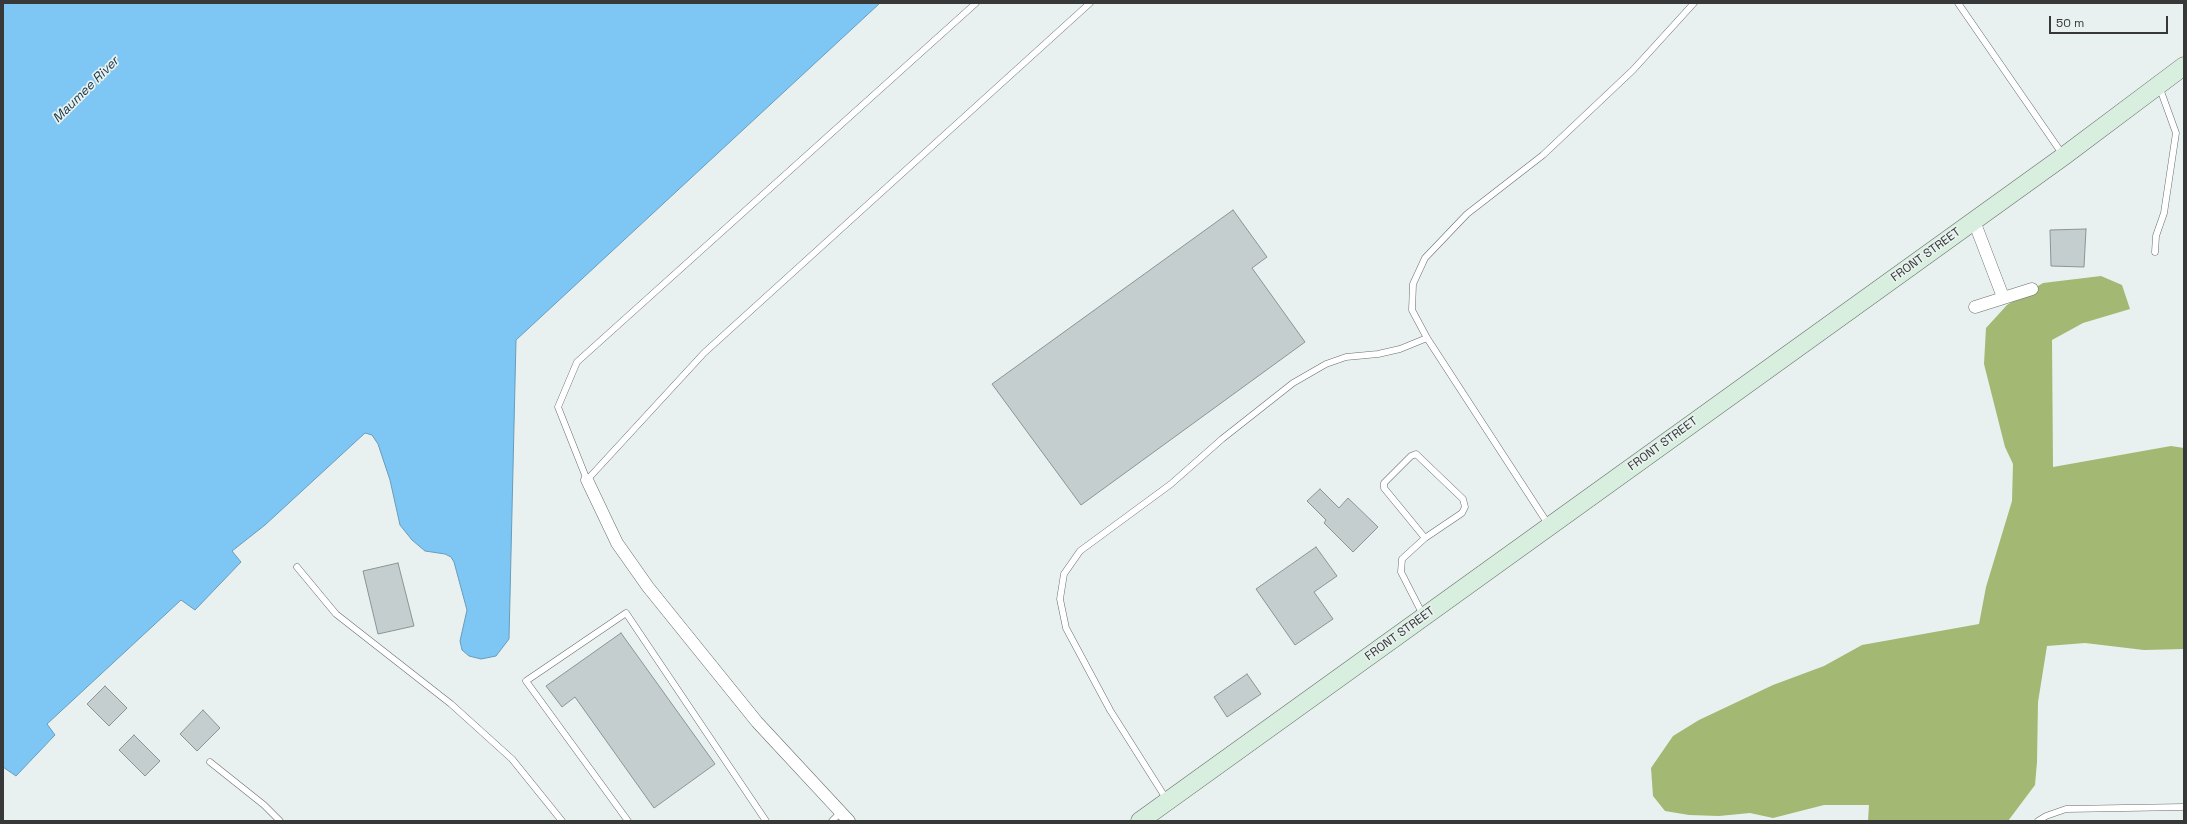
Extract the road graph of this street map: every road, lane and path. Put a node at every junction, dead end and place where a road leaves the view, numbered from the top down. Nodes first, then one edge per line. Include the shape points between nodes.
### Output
1 (976, 3) edge
2 (1090, 3) edge
3 (1694, 3) edge
4 (1958, 3) edge
5 (2184, 66) edge
6 (2158, 85) junction
7 (2064, 156) junction
8 (1974, 221) junction
9 (2155, 252) dead end
10 (2032, 289) dead end
11 (2003, 297) junction
12 (1975, 306) dead end
13 (1427, 338) junction
14 (586, 480) junction
15 (1549, 526) junction
16 (1425, 538) junction
17 (297, 567) dead end
18 (1424, 616) junction
19 (210, 762) dead end
20 (1167, 801) junction
21 (2184, 807) edge
22 (845, 817) edge
23 (280, 821) edge
24 (562, 821) edge
25 (628, 821) edge
26 (766, 821) edge
27 (832, 821) edge
28 (1140, 821) edge
29 (2038, 821) edge

1 - 14 lane via 577,362 558,408
2 - 14 lane via 704,353
3 - 13 lane via 1633,70 1549,150 1467,214 1425,258 1413,284 1412,310
4 - 7 lane
5 - 6 street, FRONT STREET
6 - 7 street, FRONT STREET
6 - 9 lane via 2176,133 2164,213 2156,236
7 - 8 street, FRONT STREET
8 - 11 street
8 - 15 street, FRONT STREET
10 - 11 street
11 - 12 street
13 - 15 lane
13 - 20 lane via 1400,349 1346,357 1326,364 1293,383 1222,439 1171,484 1080,551 1064,574 1060,600 1066,628 1110,710
14 - 22 street via 617,542 648,586 757,722
15 - 18 street, FRONT STREET
16 - 16 lane via 1462,513 1465,507 1463,499 1416,454 1384,483 1384,488
16 - 18 lane via 1402,559 1400,566
17 - 24 lane via 336,614 451,704 512,759
18 - 20 street, FRONT STREET
19 - 23 lane
20 - 28 street, FRONT STREET
21 - 29 lane via 2066,809
22 - 27 lane
25 - 26 lane via 526,681 626,613

